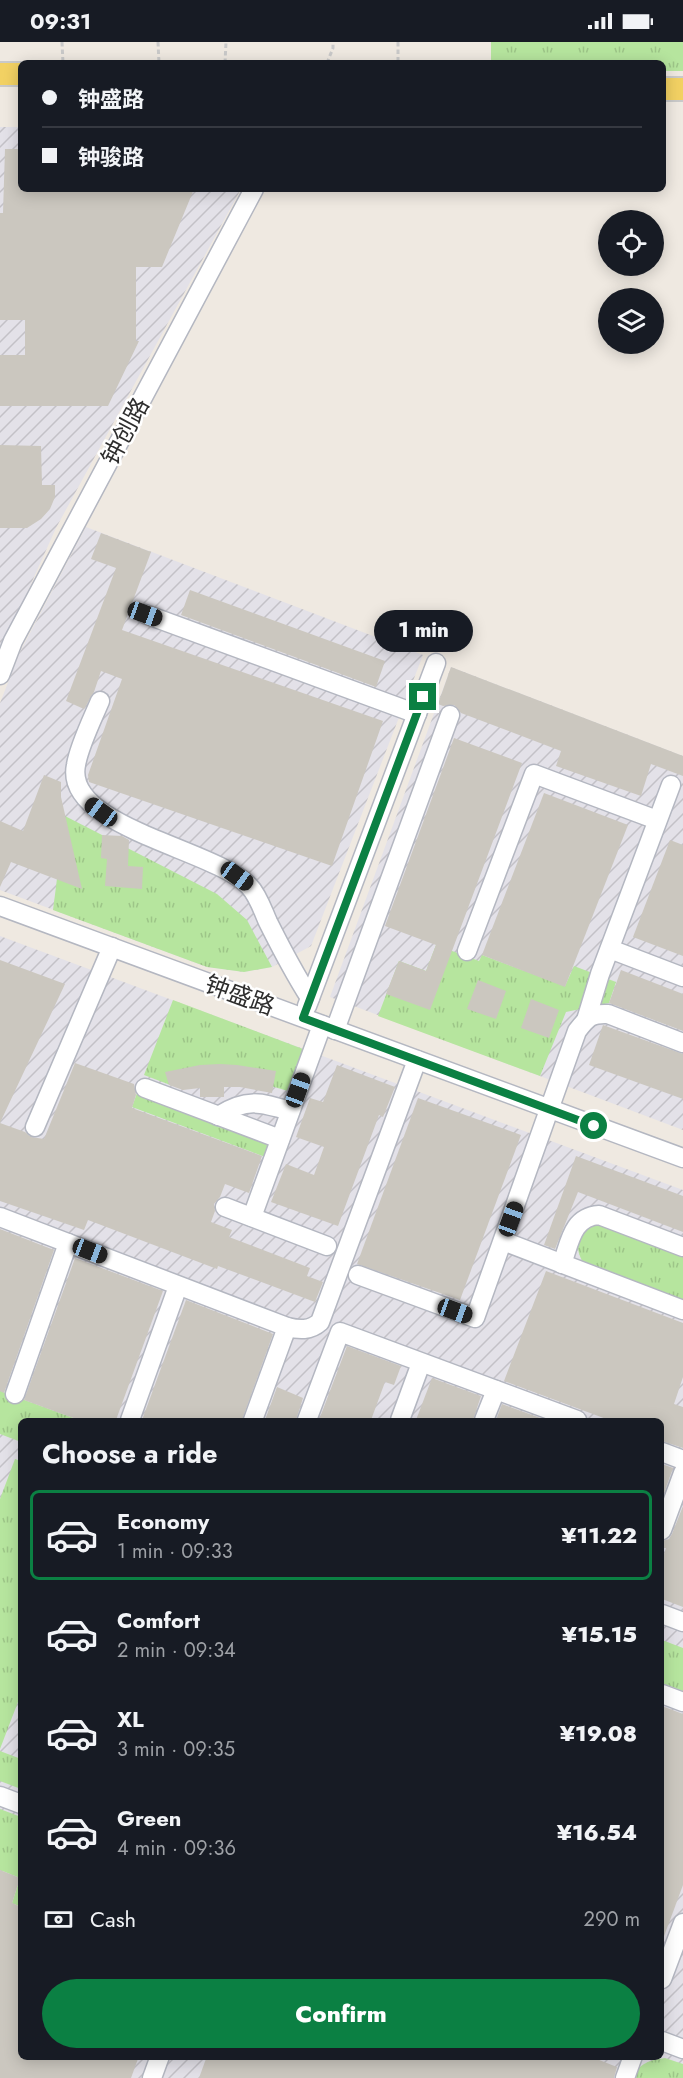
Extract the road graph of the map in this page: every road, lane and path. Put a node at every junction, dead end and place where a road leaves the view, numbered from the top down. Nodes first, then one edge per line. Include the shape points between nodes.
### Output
1 (62, 42) edge
2 (158, 42) edge
3 (226, 42) edge
4 (333, 42) edge
5 (398, 42) edge
6 (63, 60) edge
7 (159, 60) edge
8 (225, 60) edge
9 (328, 60) edge
10 (398, 60) edge
11 (0, 74) edge
12 (18, 74) edge
13 (666, 89) edge
14 (683, 89) edge
15 (252, 192) edge
16 (145, 614) dead end
17 (436, 663) dead end
18 (0, 675) edge
19 (100, 701) dead end
20 (417, 714) junction
21 (450, 715) dead end
22 (671, 785) dead end
23 (657, 820) junction
24 (0, 906) edge
25 (112, 947) junction
26 (610, 949) junction
27 (467, 951) dead end
28 (683, 977) edge
29 (310, 998) junction
30 (303, 1018) junction
31 (586, 1020) junction
32 (329, 1027) junction
33 (683, 1043) edge
34 (417, 1060) junction
35 (146, 1088) dead end
36 (550, 1109) junction
37 (290, 1111) junction
38 (218, 1116) junction
39 (35, 1127) dead end
40 (280, 1139) junction
41 (683, 1158) edge
42 (225, 1207) dead end
43 (0, 1217) edge
44 (252, 1217) junction
45 (503, 1241) junction
46 (68, 1243) junction
47 (327, 1246) dead end
48 (683, 1247) edge
49 (562, 1264) junction
50 (358, 1275) dead end
51 (178, 1286) junction
52 (683, 1310) edge
53 (287, 1327) junction
54 (421, 1362) junction
55 (496, 1390) junction
56 (15, 1394) dead end
57 (131, 1418) edge
58 (253, 1418) edge
59 (309, 1418) edge
60 (401, 1418) edge
61 (485, 1418) edge
62 (572, 1418) edge
63 (664, 1453) edge
64 (683, 1460) edge
65 (683, 1473) edge
66 (664, 1525) edge
67 (664, 1615) edge
68 (683, 1622) edge
69 (664, 1695) edge
70 (683, 1702) edge
71 (0, 1796) edge
72 (18, 1803) edge
73 (683, 1923) edge
74 (664, 1974) edge
75 (664, 2042) edge
76 (683, 2049) edge
77 (159, 2060) edge
78 (632, 2060) edge
79 (152, 2078) edge
80 (625, 2078) edge

1 - 6 path
2 - 7 path
3 - 8 path
4 - 9 path
5 - 10 path
11 - 12 main road
13 - 14 main road
15 - 18 street, 钟创路 via 13,641
16 - 20 street
17 - 20 street
19 - 29 street via 75,767 77,785 89,803 113,821 223,866 250,886
20 - 29 street
21 - 32 street
22 - 23 street
23 - 26 street
23 - 27 street via 534,774
24 - 25 street, 钟盛路
25 - 30 street, 钟盛路
25 - 39 street
26 - 28 street
26 - 31 street
29 - 30 street
30 - 32 street, 钟盛路
31 - 33 street via 596,1014 608,1014
31 - 36 street via 577,1031
32 - 34 street, 钟盛路
32 - 37 street
34 - 36 street, 钟盛路
34 - 53 street via 320,1322 306,1329
35 - 38 street
36 - 41 street, 钟盛路
36 - 45 street
37 - 38 street via 250,1103 233,1106
37 - 40 street
38 - 40 street
40 - 44 street
42 - 44 street
43 - 46 street
44 - 47 street
45 - 49 street
45 - 50 street via 475,1318
46 - 51 street
46 - 56 street
48 - 49 street via 599,1215 589,1216 575,1229
49 - 52 street
51 - 53 street
51 - 57 street
53 - 58 street
54 - 55 street
54 - 59 street via 340,1332
54 - 60 street
55 - 61 street
55 - 62 street
63 - 64 street
65 - 66 street
67 - 68 street
69 - 70 street
71 - 72 street
73 - 74 street
75 - 76 street
77 - 79 street
78 - 80 street

